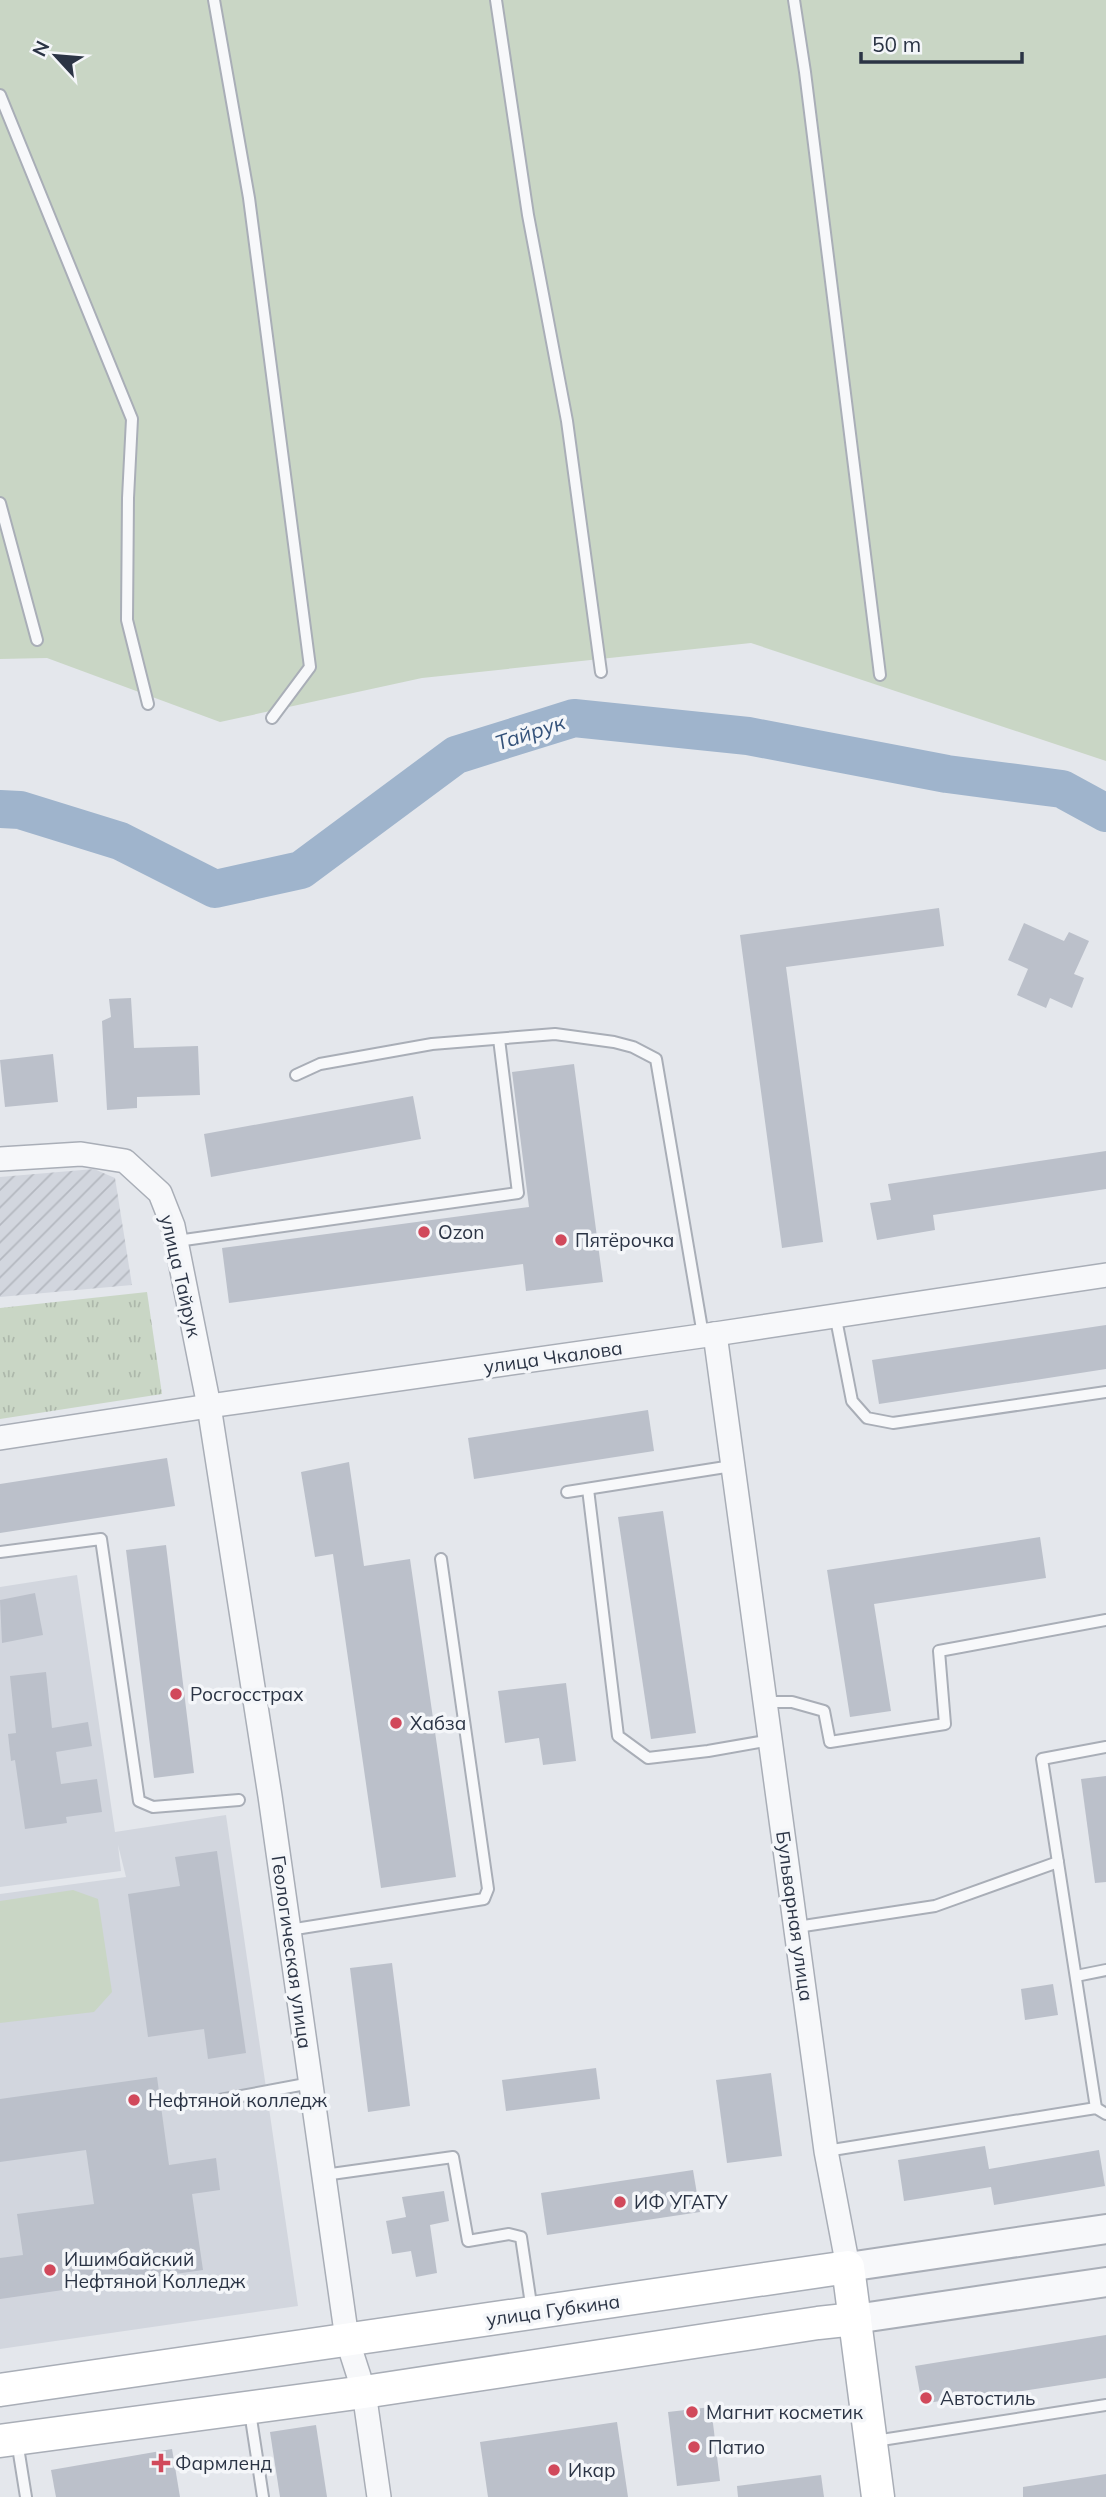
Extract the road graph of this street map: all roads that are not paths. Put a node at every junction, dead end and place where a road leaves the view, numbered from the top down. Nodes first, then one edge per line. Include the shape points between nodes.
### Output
1 (214, 0) edge
2 (496, 0) edge
3 (794, 0) edge
4 (0, 95) edge
5 (0, 503) edge
6 (37, 640) dead end
7 (601, 672) dead end
8 (880, 675) dead end
9 (148, 704) dead end
10 (272, 718) dead end
11 (499, 1039) junction
12 (296, 1075) dead end
13 (0, 1159) edge
14 (177, 1241) junction
15 (1106, 1275) edge
16 (835, 1314) junction
17 (709, 1335) junction
18 (1106, 1392) edge
19 (209, 1406) junction
20 (0, 1438) edge
21 (732, 1466) junction
22 (588, 1489) junction
23 (567, 1492) dead end
24 (0, 1552) edge
25 (441, 1559) dead end
26 (1106, 1620) edge
27 (766, 1702) junction
28 (771, 1740) junction
29 (1106, 1746) edge
30 (239, 1800) dead end
31 (1058, 1862) junction
32 (797, 1927) junction
33 (289, 1930) junction
34 (1106, 1970) edge
35 (1076, 1976) junction
36 (311, 2083) junction
37 (220, 2100) dead end
38 (1101, 2111) edge
39 (826, 2151) junction
40 (324, 2175) junction
41 (1106, 2229) edge
42 (848, 2267) junction
43 (1106, 2282) edge
44 (533, 2313) junction
45 (856, 2319) junction
46 (347, 2339) junction
47 (0, 2390) edge
48 (364, 2392) junction
49 (1106, 2405) edge
50 (249, 2406) junction
51 (8, 2439) edge
52 (872, 2442) junction
53 (26, 2497) edge
54 (263, 2497) edge
55 (379, 2497) edge
56 (878, 2497) edge

1 - 10 lane via 250,198 310,667
2 - 7 lane via 528,215 567,421
3 - 8 lane
4 - 9 lane via 132,419 127,620
5 - 6 lane
11 - 12 lane via 432,1044 320,1064
11 - 14 lane via 518,1193
11 - 17 lane via 555,1034 614,1042 656,1059
13 - 14 street, улица Тайрук via 82,1154 125,1161 160,1193
14 - 19 street, улица Тайрук
15 - 16 street, улица Чкалова
16 - 17 street, улица Чкалова
16 - 18 lane via 852,1401 867,1419 893,1423
17 - 19 street, улица Чкалова
17 - 21 street, Бульварная улица
19 - 20 street, улица Чкалова
19 - 33 street, Геологическая улица
21 - 22 lane
21 - 27 street, Бульварная улица
22 - 23 lane
22 - 28 lane via 618,1736 648,1758
24 - 30 lane via 100,1538 139,1801 153,1807
25 - 33 lane via 488,1889 484,1899
26 - 27 lane via 939,1651 945,1724 830,1742 824,1711 792,1702
27 - 28 street, Бульварная улица
28 - 32 street, Бульварная улица
29 - 31 lane via 1042,1759
31 - 32 lane via 935,1906
31 - 35 lane
32 - 39 street, Бульварная улица
33 - 36 street, Геологическая улица
34 - 35 lane
35 - 38 lane
36 - 37 lane
36 - 40 street, Геологическая улица
38 - 39 lane
39 - 42 street, Бульварная улица
40 - 44 lane via 453,2157 468,2241 509,2234 521,2237
40 - 46 street, Геологическая улица
41 - 42 street, улица Губкина
42 - 44 main road, улица Губкина
42 - 45 main road, Бульварная улица
43 - 45 street
44 - 46 main road, улица Губкина
45 - 48 main road
45 - 52 main road, Бульварная улица
46 - 47 main road, улица Губкина
46 - 48 street, Геологическая улица
48 - 50 main road
48 - 55 street, Геологическая улица
49 - 52 lane
50 - 51 main road
50 - 54 lane
51 - 53 lane
52 - 56 main road, Бульварная улица

